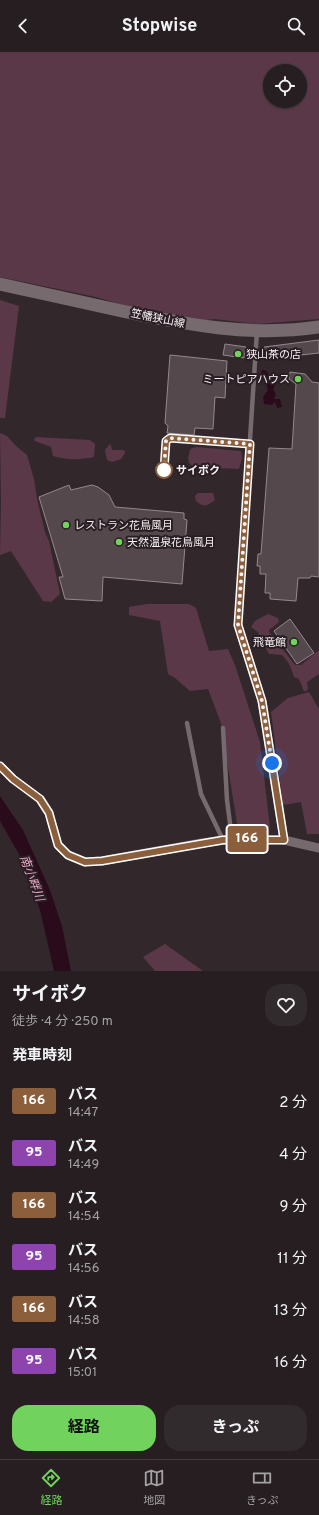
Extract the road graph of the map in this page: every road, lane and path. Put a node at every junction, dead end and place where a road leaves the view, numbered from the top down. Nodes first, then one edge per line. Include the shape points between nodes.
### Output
1 (0, 284) edge
2 (319, 327) edge
3 (257, 330) junction
4 (250, 444) junction
5 (164, 470) dead end
6 (238, 625) joint
7 (187, 723) dead end
8 (223, 728) dead end
9 (0, 766) edge
10 (228, 840) junction
11 (284, 840) junction
12 (319, 848) edge

1 - 3 main road, 笠幡狭山線 via 181,323
2 - 3 main road, 笠幡狭山線
3 - 4 lane
4 - 5 lane via 170,438 166,441
4 - 6 lane
6 - 11 street via 262,701
7 - 10 lane via 201,794
8 - 10 lane
9 - 10 street via 40,799 49,813 58,845 68,855 85,862
10 - 11 street
11 - 12 street

